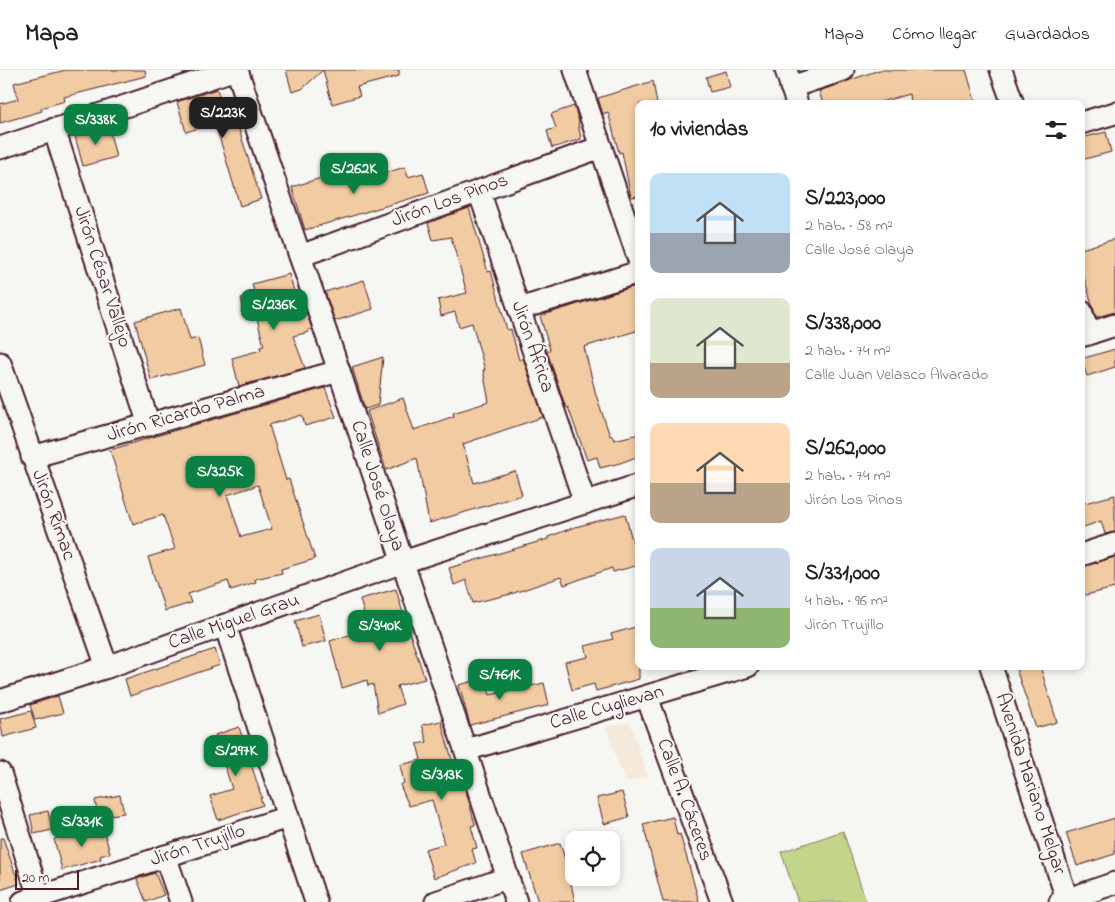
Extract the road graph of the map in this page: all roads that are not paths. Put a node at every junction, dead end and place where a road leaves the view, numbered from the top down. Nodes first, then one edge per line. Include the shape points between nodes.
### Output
1 (235, 70) edge
2 (575, 70) edge
3 (844, 70) edge
4 (1002, 70) edge
5 (791, 87) edge
6 (1012, 100) edge
7 (1115, 113) edge
8 (1085, 122) edge
9 (54, 129) junction
10 (600, 147) junction
11 (0, 148) edge
12 (480, 191) junction
13 (635, 248) edge
14 (300, 256) junction
15 (635, 273) edge
16 (519, 309) junction
17 (1115, 326) edge
18 (1085, 335) edge
19 (0, 363) edge
20 (339, 372) junction
21 (150, 424) junction
22 (32, 457) junction
23 (635, 486) edge
24 (584, 503) junction
25 (1115, 544) edge
26 (1085, 553) edge
27 (403, 562) junction
28 (225, 625) junction
29 (107, 667) junction
30 (735, 670) edge
31 (992, 670) edge
32 (647, 697) junction
33 (0, 701) edge
34 (466, 750) junction
35 (0, 773) edge
36 (288, 817) junction
37 (166, 856) junction
38 (507, 878) junction
39 (1115, 884) edge
40 (31, 899) edge
41 (1065, 901) edge
42 (180, 902) edge
43 (316, 902) edge
44 (436, 902) edge
45 (516, 902) edge
46 (722, 902) edge

1 - 9 street
1 - 14 street, Calle José Olaya
2 - 10 street
3 - 5 street
4 - 6 street
7 - 8 street
9 - 11 street
9 - 21 street, Jirón César Vallejo
10 - 12 street, Jirón Los Pinos
10 - 13 street
12 - 14 street, Jirón Los Pinos
12 - 16 street, Jirón África
14 - 20 street, Calle José Olaya
15 - 16 street
16 - 24 street, Jirón África
17 - 18 street
19 - 22 street, Jirón Rímac
20 - 21 street, Jirón Ricardo Palma
20 - 27 street, Calle José Olaya
21 - 22 street, Jirón Ricardo Palma
22 - 29 street, Jirón Rímac
23 - 24 street, Calle Miguel Grau
24 - 27 street, Calle Miguel Grau
25 - 26 street
27 - 28 street, Calle Miguel Grau
27 - 34 street, Calle José Olaya
28 - 29 street, Calle Miguel Grau
28 - 36 street
29 - 33 street, Calle Miguel Grau
30 - 32 street, Calle Cuglievan
31 - 41 street, Avenida Mariano Melgar
32 - 34 street, Calle Cuglievan
32 - 46 street, Calle A. Cáceres
34 - 38 street, Calle José Olaya
35 - 40 street
36 - 37 street, Jirón Trujillo
36 - 43 street
37 - 40 street, Jirón Trujillo
37 - 42 street
38 - 44 street
38 - 45 street, Calle José Olaya
39 - 41 street

